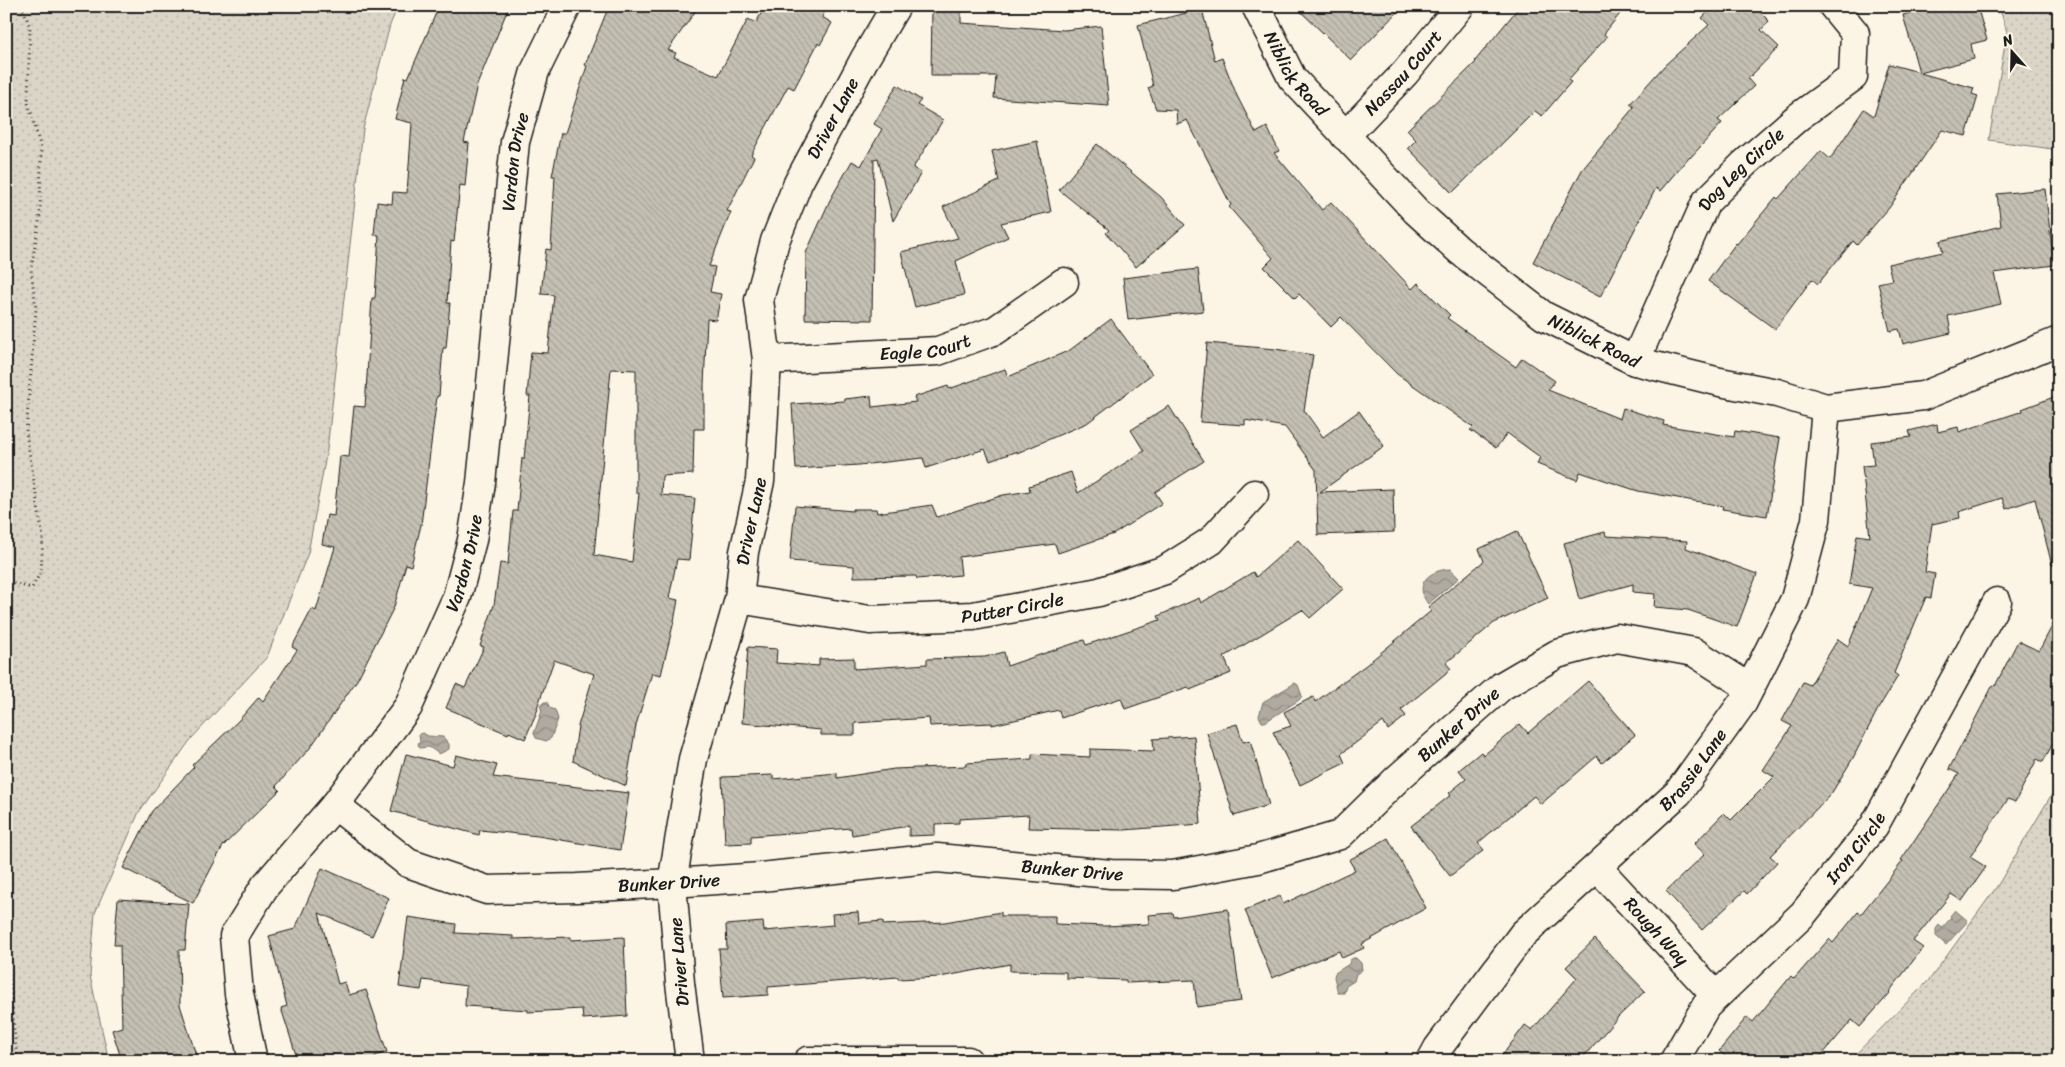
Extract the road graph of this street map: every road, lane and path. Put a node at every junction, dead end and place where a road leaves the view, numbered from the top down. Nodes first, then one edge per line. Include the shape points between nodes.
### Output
1 (22, 6) edge
2 (568, 6) edge
3 (896, 6) edge
4 (1256, 6) edge
5 (1460, 6) edge
6 (1833, 6) edge
7 (1345, 136) junction
8 (1064, 282) dead end
9 (2056, 342) dead end
10 (767, 360) junction
11 (1635, 361) junction
12 (1826, 408) junction
13 (1254, 494) dead end
14 (6, 578) edge
15 (740, 599) junction
16 (1997, 602) dead end
17 (1750, 688) junction
18 (335, 805) junction
19 (1598, 868) junction
20 (672, 883) junction
21 (6, 939) edge
22 (1716, 996) junction
23 (17, 1061) edge
24 (253, 1061) edge
25 (690, 1061) edge
26 (808, 1061) edge
27 (968, 1061) edge
28 (1431, 1061) edge
29 (1674, 1061) edge

1 - 14 path via 30,27 28,103 41,148 40,216 31,269 36,309 26,432 43,538 41,571 32,588 8,582
2 - 18 street, Vardon Drive via 535,72 516,142 482,483 457,597 408,707
3 - 10 street, Driver Lane via 798,183 775,241 759,300
4 - 7 street, Niblick Road via 1292,78
5 - 7 street, Nassau Court via 1405,73
6 - 11 street, Dog Leg Circle via 1855,33 1853,77 1798,117 1706,202
7 - 11 street, Niblick Road via 1416,211 1468,257 1544,316
8 - 10 street, Eagle Court via 996,330 938,351
9 - 12 street, Niblick Road via 1923,396
10 - 15 street, Driver Lane via 760,481 744,552
11 - 12 street, Niblick Road via 1777,392
12 - 17 street, Brassie Lane via 1816,520 1795,599
13 - 15 street, Putter Circle via 1211,541 1165,570 1099,592 974,616 870,620
15 - 20 street, Driver Lane via 693,760
16 - 22 street, Iron Circle via 1874,826 1802,914
17 - 19 street, Brassie Lane via 1678,793
17 - 20 street, Bunker Drive via 1694,652 1617,638 1557,654 1502,686 1397,779 1340,835 1258,859 1173,875 1111,874 937,858
18 - 20 street, Bunker Drive via 408,863 487,890
18 - 24 street, Vardon Drive via 265,886 234,936 239,994
19 - 22 street, Rough Way
19 - 28 street, Brassie Lane via 1523,934
20 - 25 street, Driver Lane
21 - 23 path
22 - 29 street, Iron Circle via 1706,1006
26 - 27 street

